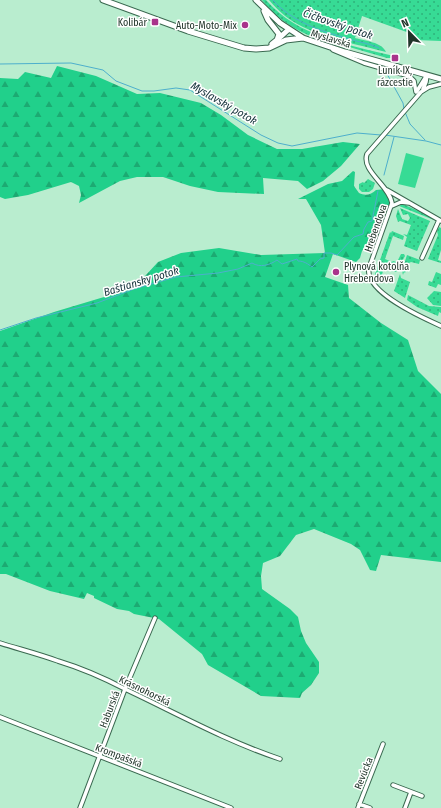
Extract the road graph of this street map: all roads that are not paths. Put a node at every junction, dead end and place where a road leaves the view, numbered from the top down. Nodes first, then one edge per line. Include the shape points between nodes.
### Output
1 (103, 0) edge
2 (256, 0) edge
3 (261, 6) junction
4 (288, 30) junction
5 (303, 38) junction
6 (277, 40) junction
7 (314, 42) junction
8 (262, 48) junction
9 (427, 74) junction
10 (441, 79) edge
11 (441, 84) edge
12 (419, 92) junction
13 (386, 189) junction
14 (410, 203) junction
15 (392, 206) junction
16 (440, 221) edge
17 (422, 258) dead end
18 (441, 326) edge
19 (155, 618) dead end
20 (0, 643) edge
21 (125, 688) junction
22 (0, 718) edge
23 (383, 744) dead end
24 (99, 756) junction
25 (280, 759) dead end
26 (393, 785) dead end
27 (411, 792) junction
28 (422, 796) dead end
29 (360, 804) junction
30 (80, 808) edge
31 (231, 808) edge
32 (358, 808) edge
33 (370, 808) edge
34 (405, 808) edge

1 - 8 street, Myslavská via 229,44
2 - 3 street
3 - 4 street
3 - 6 street via 269,22 278,32
4 - 5 street
4 - 6 street
5 - 7 street, Myslavská
5 - 8 street, Myslavská via 286,40 272,47
6 - 8 street
7 - 9 street, Myslavská
7 - 12 street via 364,63 409,76
9 - 10 street, Myslavská
9 - 12 street via 426,84
11 - 12 street via 429,86
12 - 13 street, Hrebendova via 367,154 366,162 369,169
13 - 14 street
13 - 15 street, Hrebendova
14 - 15 street via 401,202
14 - 16 street
15 - 18 street, Hrebendova via 369,268 370,276 378,288 393,300
16 - 17 street
19 - 21 street, Haburská
20 - 21 street, Krásnohorská via 59,661
21 - 24 street, Haburská
21 - 25 street, Krásnohorská via 237,743
22 - 24 street, Krompašská
23 - 29 street, Revúcka
24 - 30 street, Haburská
24 - 31 street, Krompašská
26 - 27 street
27 - 28 street
27 - 34 street
29 - 32 street, Revúcka
29 - 33 street

